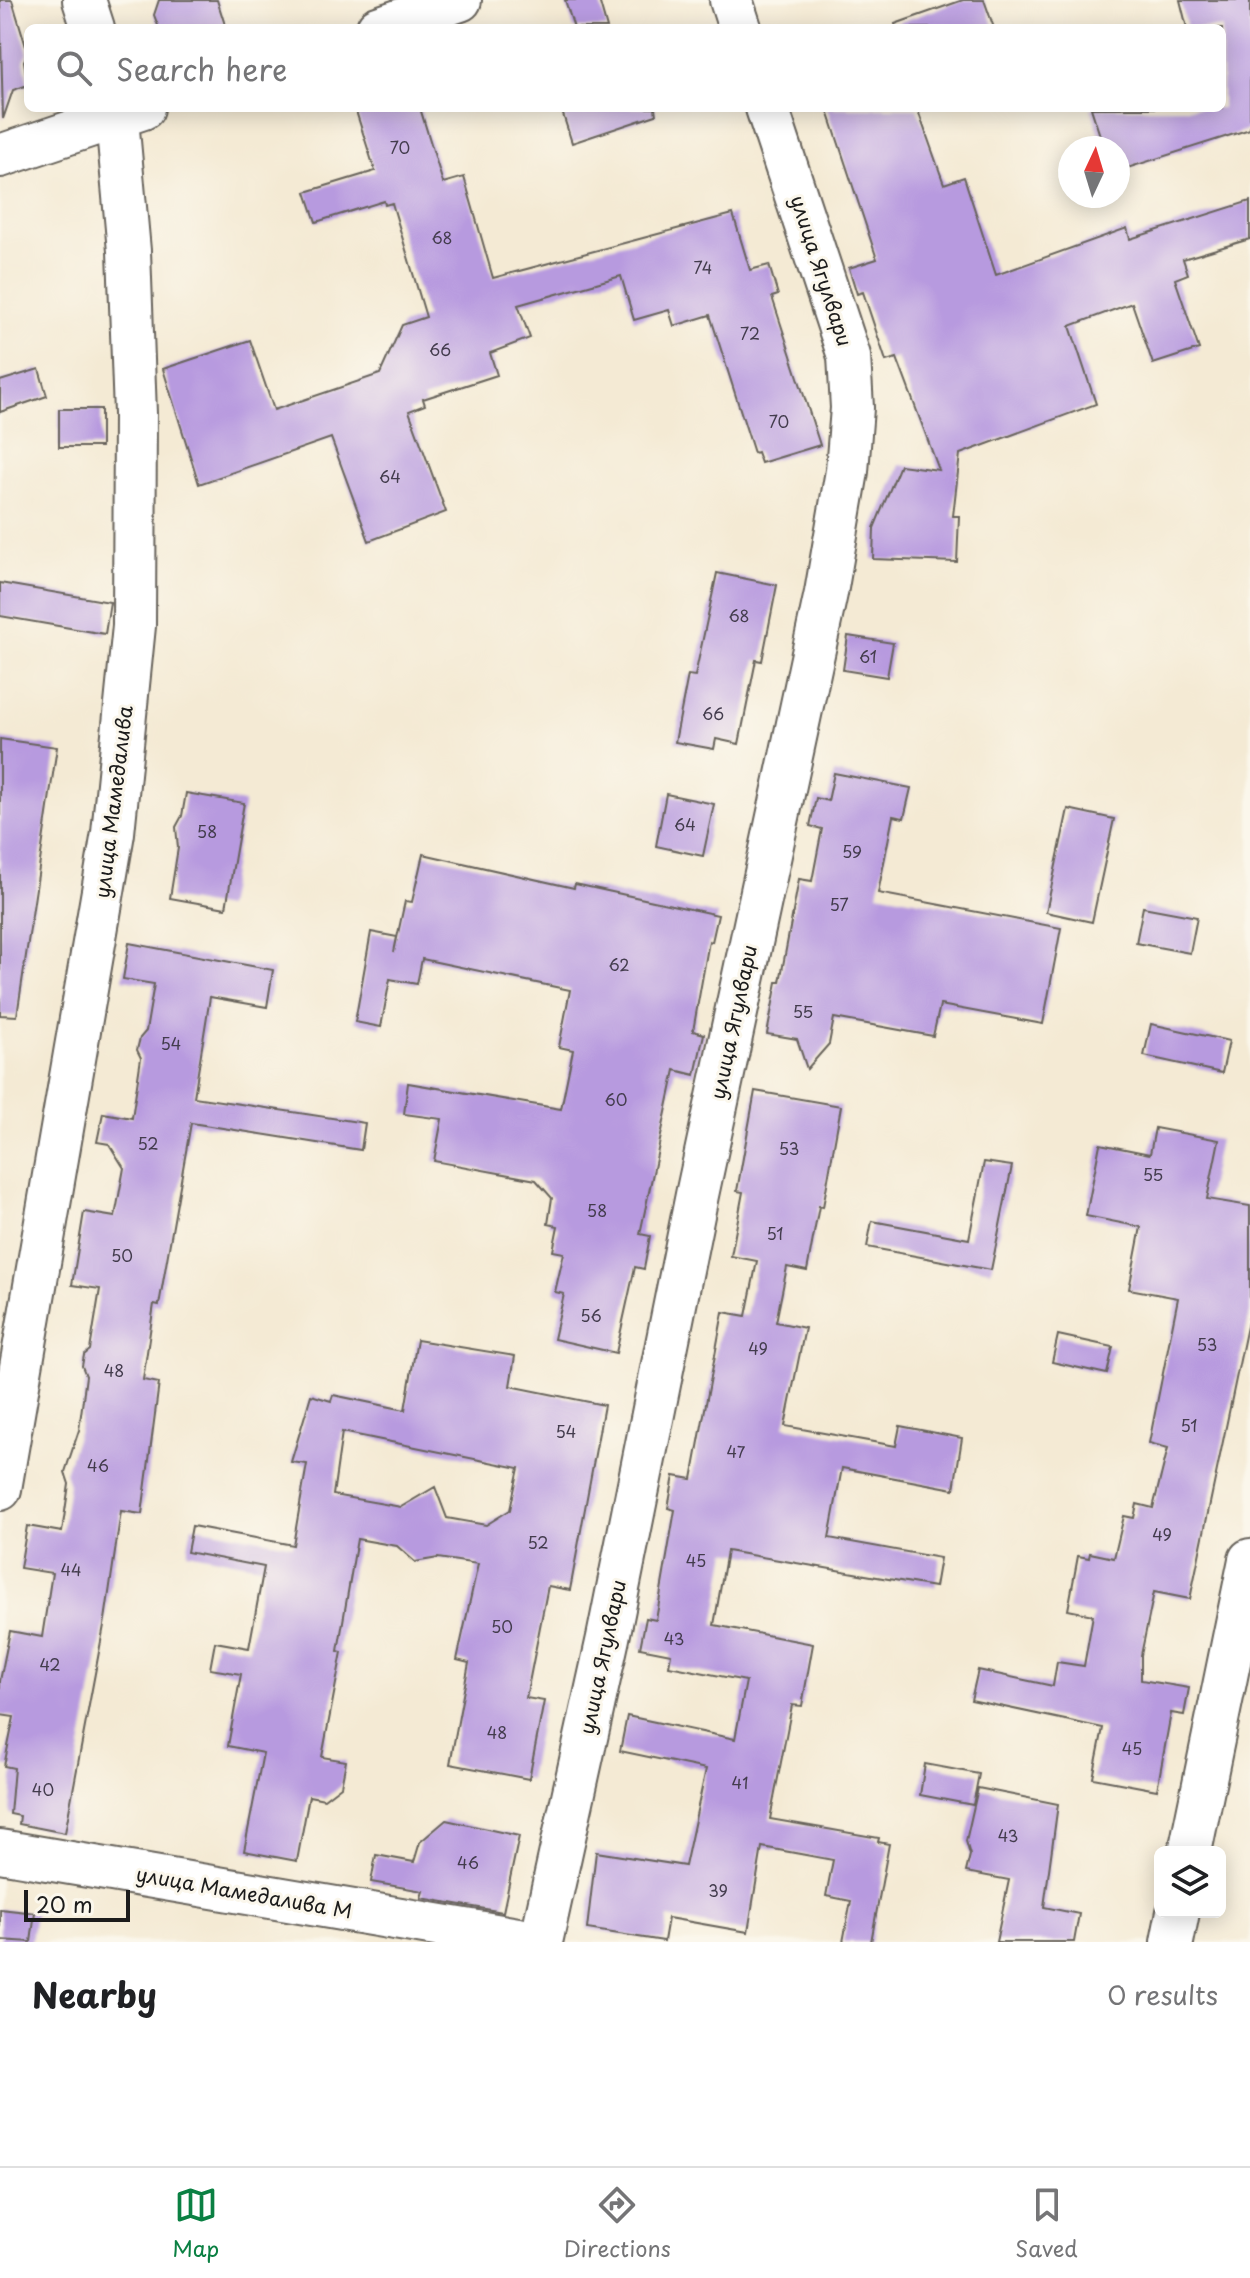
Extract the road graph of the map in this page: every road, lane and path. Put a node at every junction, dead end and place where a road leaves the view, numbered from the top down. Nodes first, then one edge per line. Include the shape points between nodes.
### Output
1 (84, 0) edge
2 (460, 0) edge
3 (731, 0) edge
4 (92, 24) edge
5 (390, 24) edge
6 (739, 24) edge
7 (123, 112) edge
8 (126, 112) edge
9 (768, 112) edge
10 (0, 156) edge
11 (0, 1489) edge
12 (1250, 1560) edge
13 (1191, 1846) edge
14 (0, 1851) edge
15 (1177, 1918) edge
16 (517, 1940) edge
17 (1172, 1942) edge

1 - 4 street
2 - 5 street
3 - 6 street
7 - 10 street
8 - 11 street, улица Мамедалива via 135,414 134,626 113,833
9 - 16 street, улица Ягулвари via 849,356 847,471 608,1638
12 - 13 street
14 - 16 street, улица Мамедалива М
15 - 17 street

